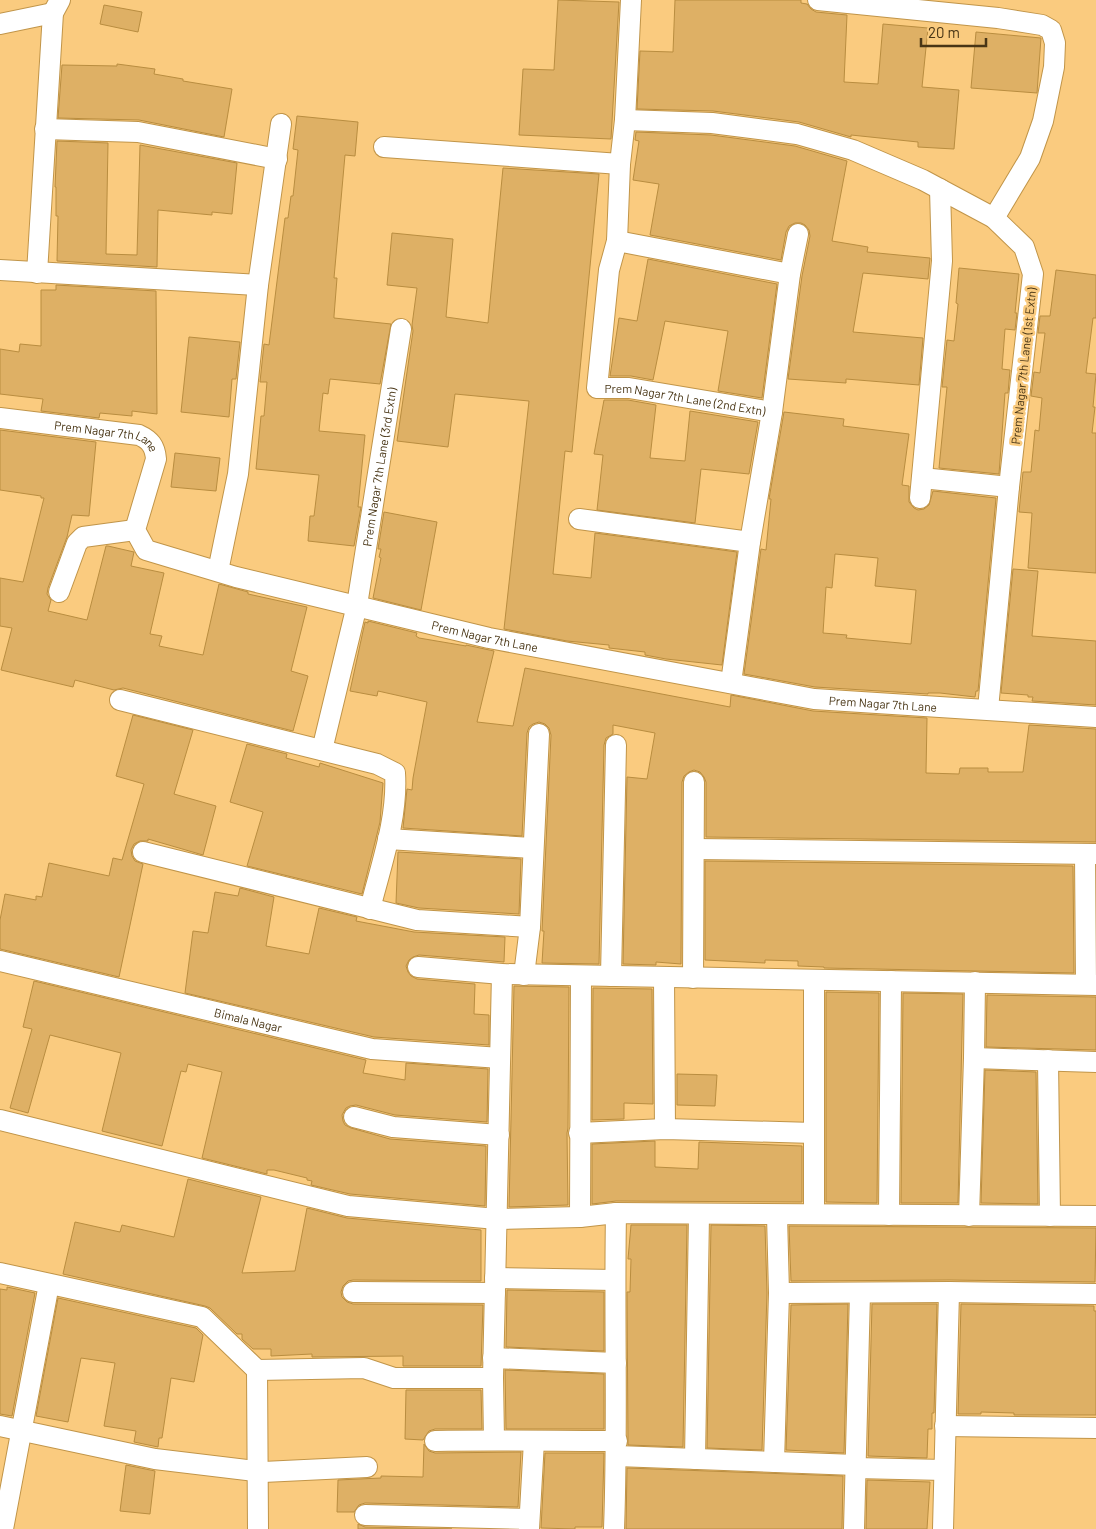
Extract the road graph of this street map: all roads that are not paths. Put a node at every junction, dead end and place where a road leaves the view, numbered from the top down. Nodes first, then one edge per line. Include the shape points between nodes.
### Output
1 (631, 0) edge
2 (818, 0) edge
3 (56, 6) edge
4 (0, 24) edge
5 (624, 120) junction
6 (281, 124) dead end
7 (45, 129) junction
8 (384, 147) dead end
9 (276, 159) junction
10 (620, 164) junction
11 (940, 189) junction
12 (994, 218) junction
13 (798, 234) dead end
14 (617, 241) junction
15 (0, 270) edge
16 (37, 273) junction
17 (790, 274) junction
18 (258, 285) junction
19 (401, 329) dead end
20 (772, 412) junction
21 (0, 418) edge
22 (922, 478) junction
23 (1010, 487) junction
24 (920, 498) dead end
25 (579, 519) dead end
26 (135, 530) junction
27 (750, 542) junction
28 (218, 571) junction
29 (59, 592) dead end
30 (357, 605) junction
31 (731, 683) junction
32 (120, 700) dead end
33 (988, 709) junction
34 (1096, 717) edge
35 (539, 734) dead end
36 (616, 746) dead end
37 (322, 750) junction
38 (694, 782) dead end
39 (388, 839) junction
40 (532, 848) junction
41 (694, 849) junction
42 (143, 852) dead end
43 (1091, 854) edge
44 (370, 908) junction
45 (530, 926) junction
46 (0, 961) edge
47 (418, 967) dead end
48 (502, 974) junction
49 (524, 975) junction
50 (581, 976) junction
51 (611, 976) junction
52 (664, 977) junction
53 (693, 978) junction
54 (814, 980) junction
55 (891, 981) junction
56 (975, 982) junction
57 (1091, 984) edge
58 (500, 1058) junction
59 (974, 1058) junction
60 (1048, 1060) junction
61 (1096, 1062) edge
62 (354, 1117) dead end
63 (0, 1120) edge
64 (665, 1129) junction
65 (579, 1133) junction
66 (814, 1133) junction
67 (498, 1135) junction
68 (616, 1214) junction
69 (699, 1214) junction
70 (814, 1214) junction
71 (777, 1215) junction
72 (889, 1215) junction
73 (968, 1216) junction
74 (1050, 1216) junction
75 (1096, 1216) edge
76 (580, 1217) junction
77 (497, 1219) junction
78 (0, 1273) edge
79 (615, 1280) junction
80 (49, 1284) junction
81 (495, 1286) junction
82 (353, 1292) dead end
83 (949, 1292) junction
84 (780, 1293) junction
85 (860, 1293) junction
86 (1096, 1294) edge
87 (493, 1358) junction
88 (616, 1363) junction
89 (257, 1370) junction
90 (492, 1378) junction
91 (0, 1426) edge
92 (945, 1426) junction
93 (1096, 1428) edge
94 (22, 1430) junction
95 (494, 1440) junction
96 (435, 1441) dead end
97 (534, 1441) junction
98 (617, 1448) junction
99 (695, 1459) junction
100 (774, 1462) junction
101 (366, 1467) dead end
102 (856, 1467) junction
103 (257, 1470) junction
104 (944, 1470) junction
105 (365, 1516) dead end
106 (529, 1524) edge
107 (3, 1529) edge
108 (258, 1529) edge
109 (614, 1529) edge
110 (854, 1529) edge
111 (943, 1529) edge

1 - 5 street
2 - 12 street via 998,18 1042,24 1052,30 1054,67 1043,120 1030,158
3 - 4 street
3 - 7 street
5 - 10 street
5 - 11 street via 712,123 797,134 853,150
6 - 9 street
7 - 9 street via 138,132
7 - 16 street
8 - 10 street
9 - 18 street
10 - 14 street
11 - 12 street
11 - 22 street via 942,262
12 - 23 street, Prem Nagar 7th Lane (1st Extn) via 1024,247 1034,274
13 - 17 street, Prem Nagar 7th Lane (2nd Extn)
14 - 17 street
14 - 20 street, Prem Nagar 7th Lane (2nd Extn) via 609,270 597,388 629,388
15 - 16 street
16 - 18 street
17 - 20 street, Prem Nagar 7th Lane (2nd Extn)
18 - 28 street via 238,474
19 - 30 street, Prem Nagar 7th Lane (3rd Extn)
20 - 27 street, Prem Nagar 7th Lane (2nd Extn)
21 - 26 street, Prem Nagar 7th Lane via 139,435 149,440 156,458
22 - 23 street
22 - 24 street
23 - 33 street, Prem Nagar 7th Lane (1st Extn)
25 - 27 street
26 - 28 street, Prem Nagar 7th Lane via 146,550
26 - 29 street via 82,537
27 - 31 street, Prem Nagar 7th Lane (2nd Extn)
28 - 30 street, Prem Nagar 7th Lane
30 - 31 street, Prem Nagar 7th Lane via 489,638
30 - 37 street, Prem Nagar 7th Lane (3rd Extn)
31 - 33 street, Prem Nagar 7th Lane via 814,699
32 - 37 street
33 - 34 street, Prem Nagar 7th Lane
35 - 40 street
36 - 51 street
37 - 39 street via 377,764 396,773
38 - 41 street
39 - 40 street
39 - 44 street
40 - 45 street
41 - 43 street
41 - 53 street
42 - 44 street
43 - 57 street
44 - 45 street via 417,920
45 - 49 street
46 - 58 street, Bimala Nagar via 372,1049
47 - 48 street
48 - 49 street
48 - 58 street
49 - 50 street
50 - 51 street
50 - 65 street
51 - 52 street
52 - 53 street
52 - 64 street
53 - 54 street
54 - 55 street
54 - 66 street
55 - 56 street
55 - 72 street
56 - 57 street
56 - 59 street
58 - 67 street
59 - 60 street
59 - 73 street
60 - 61 street
60 - 74 street
62 - 67 street via 393,1127
63 - 77 street via 348,1206
64 - 65 street
64 - 66 street
65 - 76 street
66 - 70 street
67 - 77 street
68 - 69 street
68 - 76 street
68 - 79 street
69 - 71 street
69 - 99 street
70 - 71 street
70 - 72 street
71 - 84 street
72 - 73 street
73 - 74 street
74 - 75 street
76 - 77 street
77 - 81 street
78 - 80 street
79 - 81 street
79 - 88 street
80 - 89 street via 202,1317
80 - 94 street
81 - 82 street
81 - 87 street
83 - 85 street
83 - 86 street
83 - 92 street
84 - 85 street
84 - 100 street
85 - 102 street
87 - 88 street
87 - 90 street
88 - 98 street
89 - 90 street via 364,1368 394,1378
89 - 103 street
90 - 95 street
91 - 94 street
92 - 93 street
92 - 104 street
94 - 103 street via 156,1459
94 - 107 street
95 - 96 street
95 - 97 street
97 - 98 street
97 - 106 street
98 - 99 street
98 - 109 street
99 - 100 street
100 - 102 street
101 - 103 street
102 - 104 street
102 - 110 street
103 - 108 street
104 - 111 street
105 - 106 street

